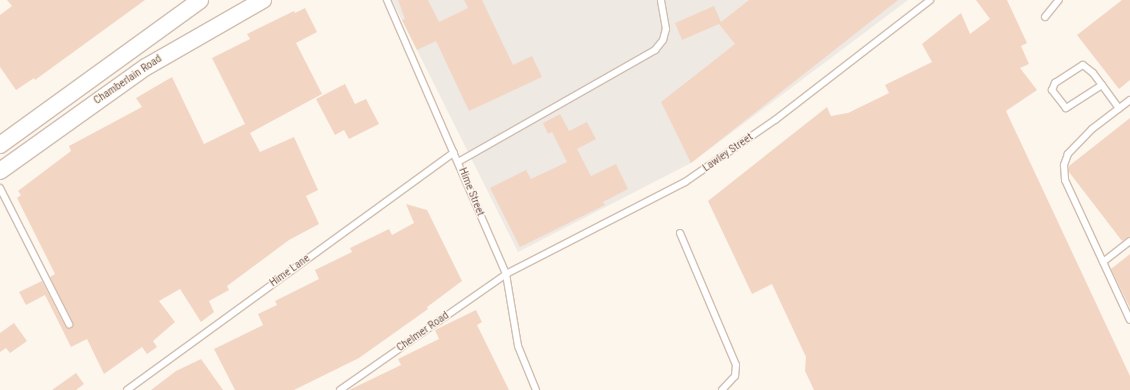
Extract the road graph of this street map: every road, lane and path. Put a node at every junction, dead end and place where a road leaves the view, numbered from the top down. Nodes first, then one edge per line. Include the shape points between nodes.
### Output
1 (200, 0) edge
2 (263, 0) edge
3 (387, 0) edge
4 (661, 0) edge
5 (930, 0) edge
6 (1059, 0) edge
7 (1045, 17) dead end
8 (172, 20) junction
9 (187, 41) junction
10 (1102, 86) junction
11 (1130, 100) edge
12 (1119, 108) junction
13 (0, 145) edge
14 (454, 152) junction
15 (458, 162) junction
16 (0, 171) edge
17 (0, 188) edge
18 (680, 233) dead end
19 (1130, 241) edge
20 (1103, 262) junction
21 (506, 274) junction
22 (1130, 320) edge
23 (70, 324) dead end
24 (127, 390) edge
25 (340, 390) edge
26 (536, 390) edge
27 (722, 390) edge

1 - 8 street, Chamberlain Road
2 - 9 street, Chamberlain Road
3 - 14 lane, Hime Street
4 - 15 lane via 666,29 663,40 655,50
5 - 21 lane, Lawley Street via 775,120 686,182
6 - 7 lane
8 - 9 street
8 - 13 street, Chamberlain Road
9 - 16 street, Chamberlain Road via 104,95
10 - 10 lane via 1083,65 1055,83 1052,90 1066,108
10 - 12 lane
11 - 12 lane
12 - 20 lane via 1076,144 1064,165 1065,180
14 - 15 lane, Hime Street
14 - 24 lane, Hime Lane
15 - 21 lane, Hime Street
17 - 23 lane
18 - 27 lane via 736,365 735,376
19 - 20 lane
20 - 22 lane
21 - 25 lane, Chelmer Road
21 - 26 lane, Hime Street via 518,346

